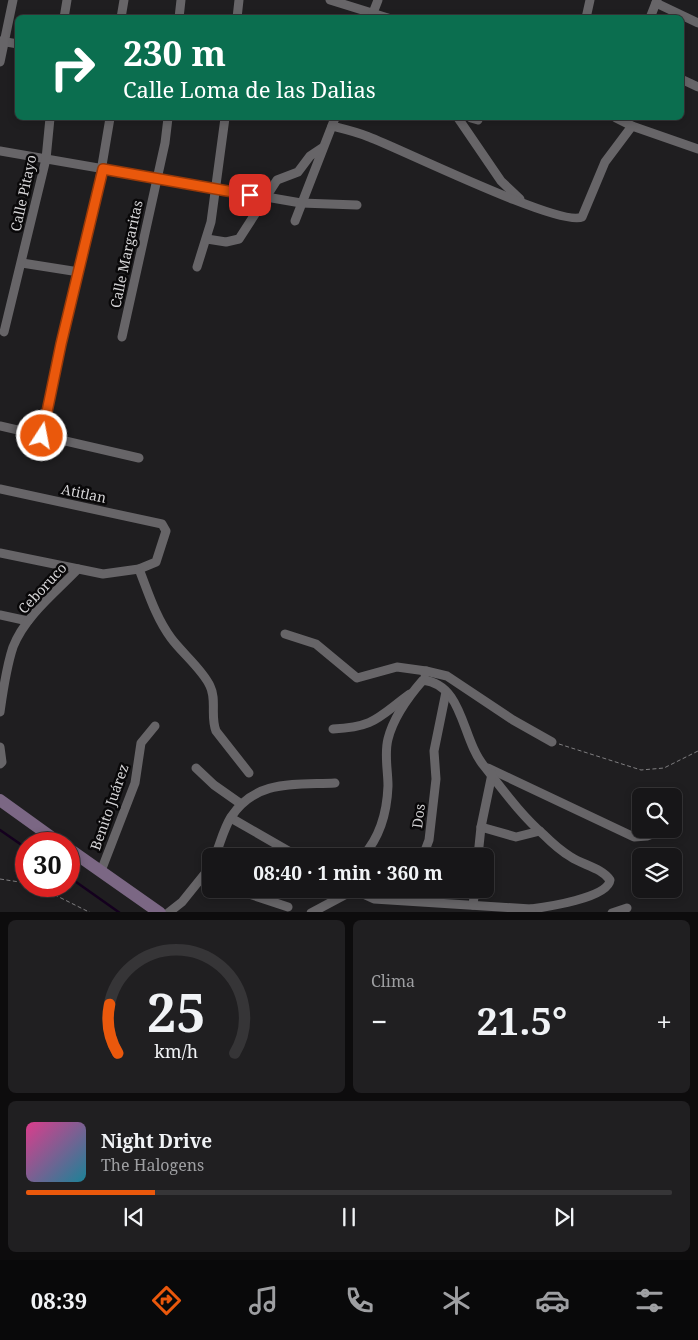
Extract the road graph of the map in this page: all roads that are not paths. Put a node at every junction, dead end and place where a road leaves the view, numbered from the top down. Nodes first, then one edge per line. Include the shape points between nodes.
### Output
1 (13, 0) edge
2 (66, 0) edge
3 (124, 0) edge
4 (180, 0) edge
5 (239, 0) edge
6 (330, 0) edge
7 (378, 0) edge
8 (590, 0) edge
9 (656, 1) edge
10 (64, 15) edge
11 (122, 15) edge
12 (179, 15) edge
13 (237, 15) edge
14 (372, 15) edge
15 (587, 15) edge
16 (651, 15) edge
17 (683, 15) edge
18 (684, 16) edge
19 (698, 23) edge
20 (2, 41) edge
21 (15, 43) edge
22 (0, 62) edge
23 (684, 80) edge
24 (698, 87) edge
25 (50, 120) edge
26 (110, 120) edge
27 (168, 120) edge
28 (225, 120) edge
29 (459, 120) edge
30 (620, 120) edge
31 (334, 122) edge
32 (632, 126) junction
33 (322, 148) junction
34 (698, 148) edge
35 (0, 151) edge
36 (46, 159) junction
37 (103, 169) junction
38 (156, 179) junction
39 (216, 190) junction
40 (268, 198) junction
41 (524, 202) junction
42 (301, 203) junction
43 (357, 205) dead end
44 (295, 221) dead end
45 (206, 239) junction
46 (22, 263) junction
47 (197, 267) dead end
48 (79, 272) junction
49 (4, 332) dead end
50 (122, 337) dead end
51 (0, 426) edge
52 (42, 436) junction
53 (139, 458) dead end
54 (0, 489) edge
55 (162, 524) joint
56 (0, 553) edge
57 (78, 569) junction
58 (139, 569) junction
59 (0, 615) edge
60 (28, 621) junction
61 (286, 634) dead end
62 (426, 671) junction
63 (2, 678) edge
64 (423, 680) junction
65 (414, 691) junction
66 (446, 692) junction
67 (0, 712) edge
68 (155, 726) dead end
69 (333, 730) dead end
70 (552, 742) road end
71 (0, 747) edge
72 (1, 763) edge
73 (483, 766) junction
74 (196, 768) dead end
75 (249, 773) dead end
76 (492, 774) junction
77 (335, 783) dead end
78 (0, 800) edge
79 (241, 804) junction
80 (231, 818) junction
81 (481, 828) junction
82 (540, 831) junction
83 (43, 832) edge
84 (632, 836) edge
85 (218, 848) edge
86 (284, 848) edge
87 (370, 848) edge
88 (426, 848) edge
89 (479, 848) edge
90 (80, 857) edge
91 (101, 871) junction
92 (202, 880) edge
93 (260, 898) edge
94 (337, 898) edge
95 (372, 898) edge
96 (474, 898) edge
97 (401, 900) joint
98 (473, 905) junction
99 (288, 908) dead end
100 (627, 908) dead end
101 (532, 911) edge
102 (160, 912) edge
103 (168, 912) edge
104 (311, 912) edge
105 (612, 912) edge

1 - 20 street
2 - 10 street
3 - 11 street
4 - 12 street
5 - 13 street
6 - 14 street
7 - 14 street
8 - 15 street
9 - 16 street
9 - 17 street
18 - 19 street
20 - 21 street
20 - 22 street
23 - 24 street
25 - 36 street, Calle Pitayo
26 - 37 street
27 - 38 street, Calle Margaritas
28 - 39 street
29 - 41 street via 501,181
30 - 32 street
31 - 33 street
31 - 41 street via 433,167
32 - 34 street
32 - 41 street via 605,162 582,217 575,219 545,212
33 - 40 street via 310,156 298,172 277,180
33 - 42 street
35 - 36 street
36 - 37 street
36 - 46 street, Calle Pitayo
37 - 38 street
37 - 48 street
38 - 39 street
38 - 50 street, Calle Margaritas
39 - 40 street
39 - 45 street
40 - 42 street
40 - 45 street via 239,239 226,242
42 - 43 street
42 - 44 street
45 - 47 street
46 - 48 street
46 - 49 street, Calle Pitayo
48 - 52 street
51 - 52 street
52 - 53 street
54 - 55 street, Atitlan
55 - 58 street, Ceboruco via 166,531 158,558
56 - 57 street
57 - 58 street, Ceboruco via 113,574
57 - 60 street, Ceboruco
58 - 75 street via 170,636 210,686 216,731
59 - 60 street
60 - 63 street, Ceboruco
61 - 62 street via 316,644 357,678 397,667
62 - 64 street
62 - 70 street via 447,676 512,720
63 - 67 street, Ceboruco
64 - 65 street
64 - 66 street via 440,686
65 - 69 street via 370,723
65 - 87 street via 388,739 388,787 381,825
66 - 73 street via 458,706 470,742
66 - 88 street, Dos via 434,751 436,779
68 - 91 street, Benito Juárez via 141,743 135,783
71 - 72 street
73 - 76 street
73 - 84 street
74 - 79 street
76 - 81 street
76 - 82 street via 520,812
77 - 79 street via 260,790
78 - 83 street
79 - 80 street
80 - 85 street
80 - 86 street
81 - 82 street via 516,837
81 - 89 street
82 - 101 street via 571,857 607,876 610,884 583,899
90 - 91 street
91 - 102 street
92 - 103 street
93 - 99 street
94 - 104 street
95 - 97 street
96 - 98 street
97 - 98 street
98 - 101 street
100 - 105 street

